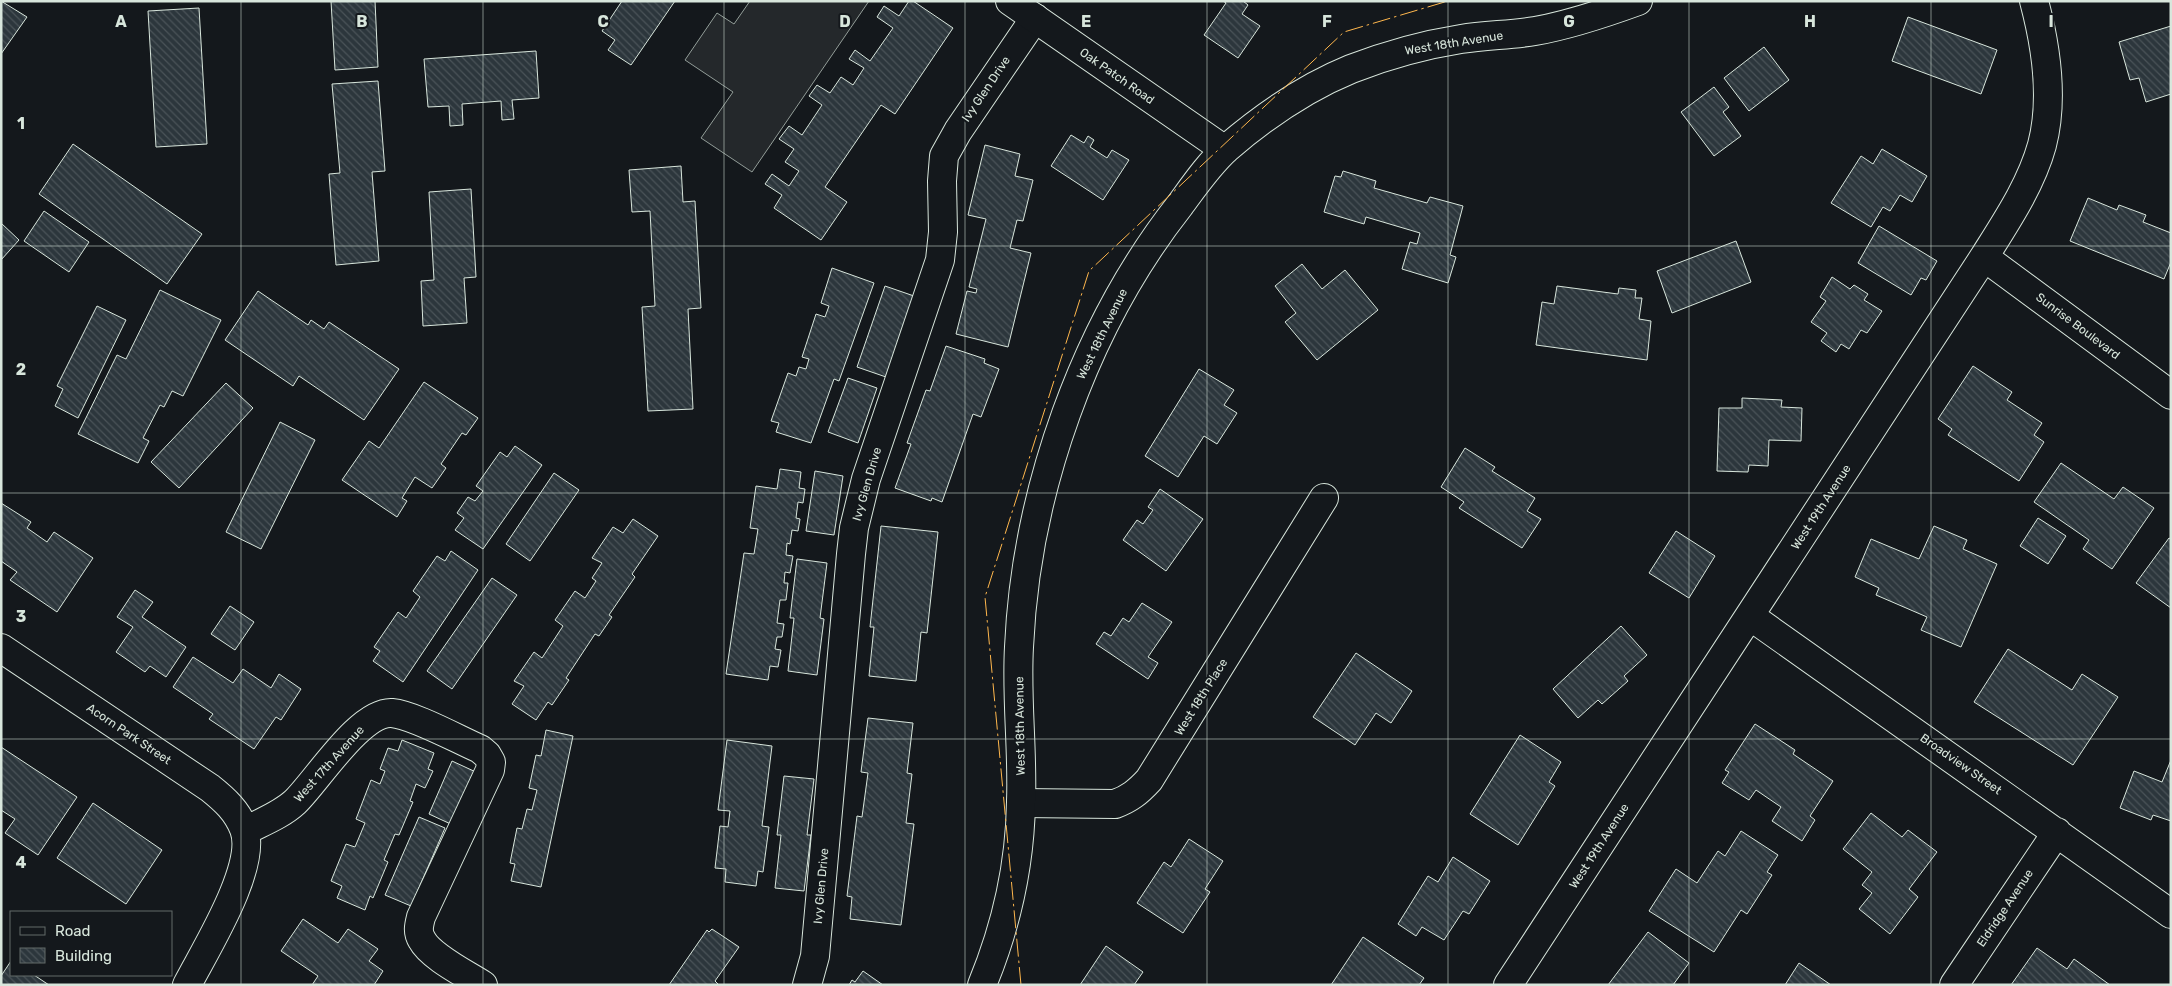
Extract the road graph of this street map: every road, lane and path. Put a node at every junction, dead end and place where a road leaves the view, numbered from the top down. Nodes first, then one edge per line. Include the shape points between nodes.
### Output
1 (1010, 1) edge
2 (1638, 1) edge
3 (2034, 1) edge
4 (1035, 18) junction
5 (1225, 150) junction
6 (1984, 257) junction
7 (2171, 395) edge
8 (1324, 498) dead end
9 (1750, 616) junction
10 (1, 648) edge
11 (1022, 803) junction
12 (245, 831) junction
13 (2057, 832) junction
14 (2171, 914) edge
15 (187, 985) edge
16 (483, 985) edge
17 (807, 985) edge
18 (982, 985) edge
19 (1508, 985) edge
20 (1954, 985) edge

1 - 4 street, Oak Patch Road
2 - 5 street, West 18th Avenue via 1590,18 1536,31 1406,49 1348,70 1302,94
3 - 6 street, West 19th Avenue via 2046,64 2047,108 2042,145 2027,184
4 - 5 street, Oak Patch Road
4 - 17 street, Ivy Glen Drive via 944,156 940,260 860,502 850,564 815,956
5 - 11 street, West 18th Avenue via 1164,225 1120,293 1092,350 1064,420 1045,482 1023,596 1019,649
6 - 7 street, Sunrise Boulevard
6 - 9 street, West 19th Avenue
8 - 11 street, West 18th Place via 1138,792 1115,804
9 - 13 street, Broadview Street
9 - 19 street, West 19th Avenue
10 - 12 street, Acorn Park Street via 210,788 237,813
11 - 18 street, West 18th Avenue via 1016,864 1004,926
12 - 15 street via 247,849 242,872
12 - 16 street, West 17th Avenue via 293,803 362,726 377,716 390,713 405,716 480,750 491,762 490,770 421,917 418,930 429,949
13 - 14 street, Broadview Street
13 - 20 street, Eldridge Avenue

